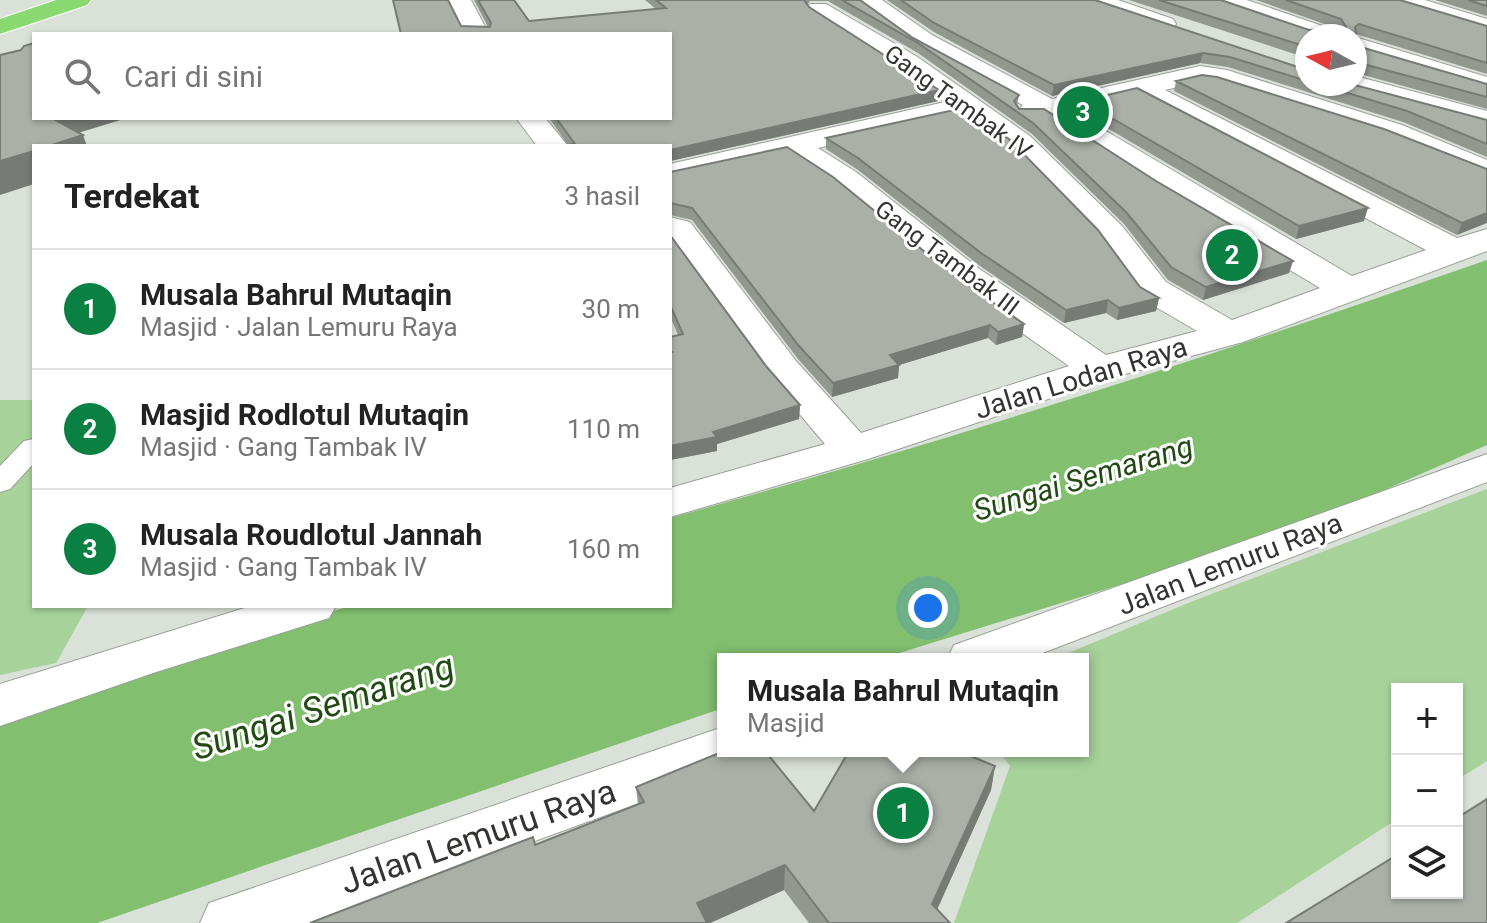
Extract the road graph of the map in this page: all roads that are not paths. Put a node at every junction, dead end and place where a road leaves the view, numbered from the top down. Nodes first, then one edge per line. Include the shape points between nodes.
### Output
1 (31, 0) edge
2 (79, 0) edge
3 (459, 0) edge
4 (1096, 0) edge
5 (1224, 0) edge
6 (1401, 0) edge
7 (873, 1) edge
8 (0, 10) edge
9 (1295, 25) edge
10 (0, 27) edge
11 (1487, 27) edge
12 (476, 32) edge
13 (1193, 34) edge
14 (1367, 49) edge
15 (1487, 86) edge
16 (1139, 87) junction
17 (1367, 88) edge
18 (1048, 108) junction
19 (981, 114) junction
20 (532, 120) edge
21 (1487, 120) edge
22 (551, 144) edge
23 (795, 147) junction
24 (1487, 171) edge
25 (672, 173) edge
26 (672, 228) edge
27 (1470, 245) edge
28 (1349, 290) junction
29 (1229, 334) junction
30 (1100, 369) junction
31 (32, 449) edge
32 (853, 450) junction
33 (1487, 467) edge
34 (0, 483) edge
35 (672, 502) edge
36 (285, 610) edge
37 (989, 653) edge
38 (0, 705) edge
39 (717, 751) edge
40 (232, 923) edge

1 - 8 highway
2 - 10 highway
3 - 12 street
4 - 13 street
5 - 9 street
6 - 11 street
7 - 18 street, Gang Tambak IV via 923,40
7 - 19 street, Gang Tambak IV via 818,9
14 - 15 street
16 - 18 street
16 - 24 street via 1200,74 1218,76 1392,131
16 - 27 street
17 - 21 street
18 - 19 street
18 - 28 street, Gang Tambak IV
19 - 23 street
19 - 29 street, Gang Tambak IV via 1020,142 1110,233 1153,290
20 - 22 street
23 - 25 street
23 - 30 street, Gang Tambak III via 845,179 965,276
26 - 32 street
27 - 28 street, Jalan Lodan Raya
28 - 29 street, Jalan Lodan Raya
29 - 30 street, Jalan Lodan Raya
30 - 32 street, Jalan Lodan Raya
31 - 34 lane
32 - 35 street, Jalan Lodan Raya
33 - 37 street, Jalan Lemuru Raya
36 - 38 street
39 - 40 street, Jalan Lemuru Raya

